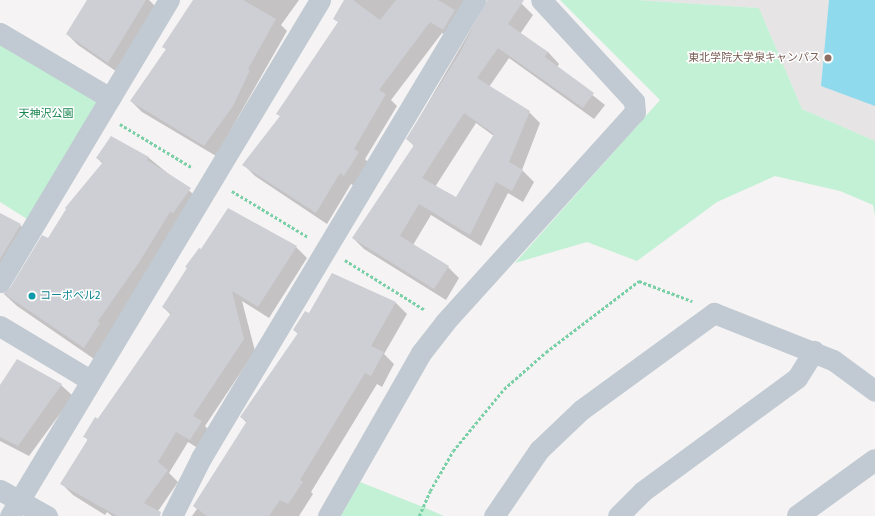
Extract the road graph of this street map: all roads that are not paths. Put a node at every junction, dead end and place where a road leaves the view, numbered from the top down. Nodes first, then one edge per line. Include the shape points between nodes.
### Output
1 (169, 0) edge
2 (320, 0) edge
3 (475, 0) edge
4 (541, 0) edge
5 (0, 33) edge
6 (105, 105) junction
7 (0, 282) edge
8 (0, 326) edge
9 (814, 352) junction
10 (90, 380) junction
11 (875, 391) edge
12 (875, 460) edge
13 (0, 490) edge
14 (15, 508) edge
15 (47, 516) edge
16 (172, 516) edge
17 (328, 516) edge
18 (494, 516) edge
19 (618, 516) edge
20 (798, 516) edge

1 - 6 street
2 - 10 street
3 - 16 street via 201,458
4 - 17 street via 634,101 635,112 445,322 411,369
5 - 6 street
6 - 7 street
8 - 10 street
9 - 11 street via 833,360
9 - 18 street via 714,313 603,392 571,420 535,456
9 - 19 street via 797,378 643,491
10 - 14 street
12 - 20 street
13 - 14 street
14 - 15 street

